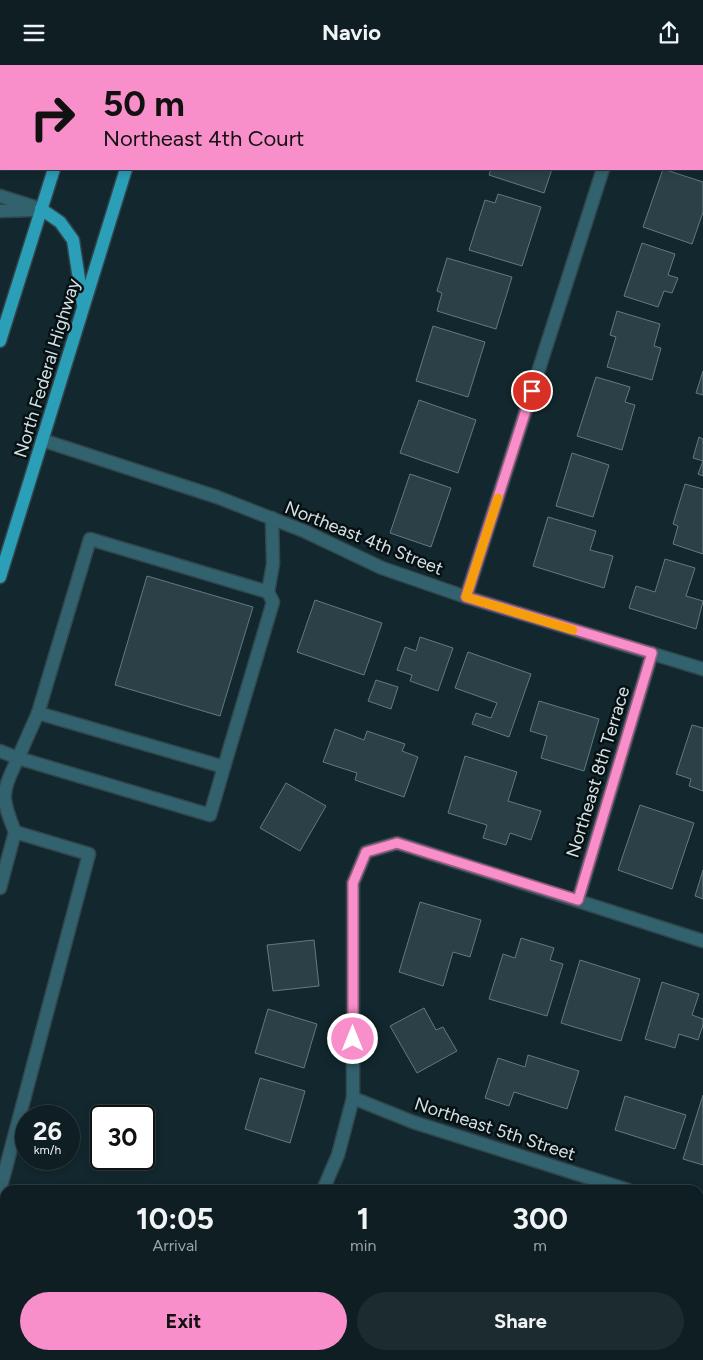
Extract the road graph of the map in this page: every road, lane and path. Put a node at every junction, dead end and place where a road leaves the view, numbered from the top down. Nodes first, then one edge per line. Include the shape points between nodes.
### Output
1 (54, 170) edge
2 (126, 170) edge
3 (603, 170) edge
4 (0, 196) edge
5 (41, 209) junction
6 (0, 211) edge
7 (84, 308) junction
8 (0, 341) edge
9 (42, 440) junction
10 (272, 518) junction
11 (0, 577) edge
12 (268, 592) junction
13 (466, 597) junction
14 (652, 653) junction
15 (703, 669) edge
16 (38, 713) junction
17 (0, 751) edge
18 (18, 758) junction
19 (224, 767) junction
20 (15, 832) junction
21 (0, 888) edge
22 (578, 900) junction
23 (703, 941) edge
24 (353, 1098) junction
25 (2, 1173) edge
26 (324, 1185) edge
27 (598, 1185) edge

1 - 5 main road
2 - 7 main road, North Federal Highway
3 - 13 street
4 - 5 street
5 - 6 street
5 - 7 main road via 60,222 73,240
5 - 8 main road
7 - 9 main road, North Federal Highway
9 - 10 street, Northeast 4th Street
9 - 11 main road, North Federal Highway
10 - 12 street via 273,564
10 - 13 street, Northeast 4th Street via 382,568
12 - 16 street via 90,539
12 - 19 street via 273,602
13 - 14 street, Northeast 4th Street
14 - 15 street, Northeast 4th Street
14 - 22 street, Northeast 8th Terrace
16 - 18 street
16 - 19 street
17 - 18 street
18 - 19 street via 210,815
18 - 20 street via 3,795
20 - 21 street
20 - 25 street via 89,854
22 - 23 street
22 - 24 street via 397,843 366,852 353,883
24 - 26 street via 338,1155
24 - 27 street, Northeast 5th Street via 413,1122

